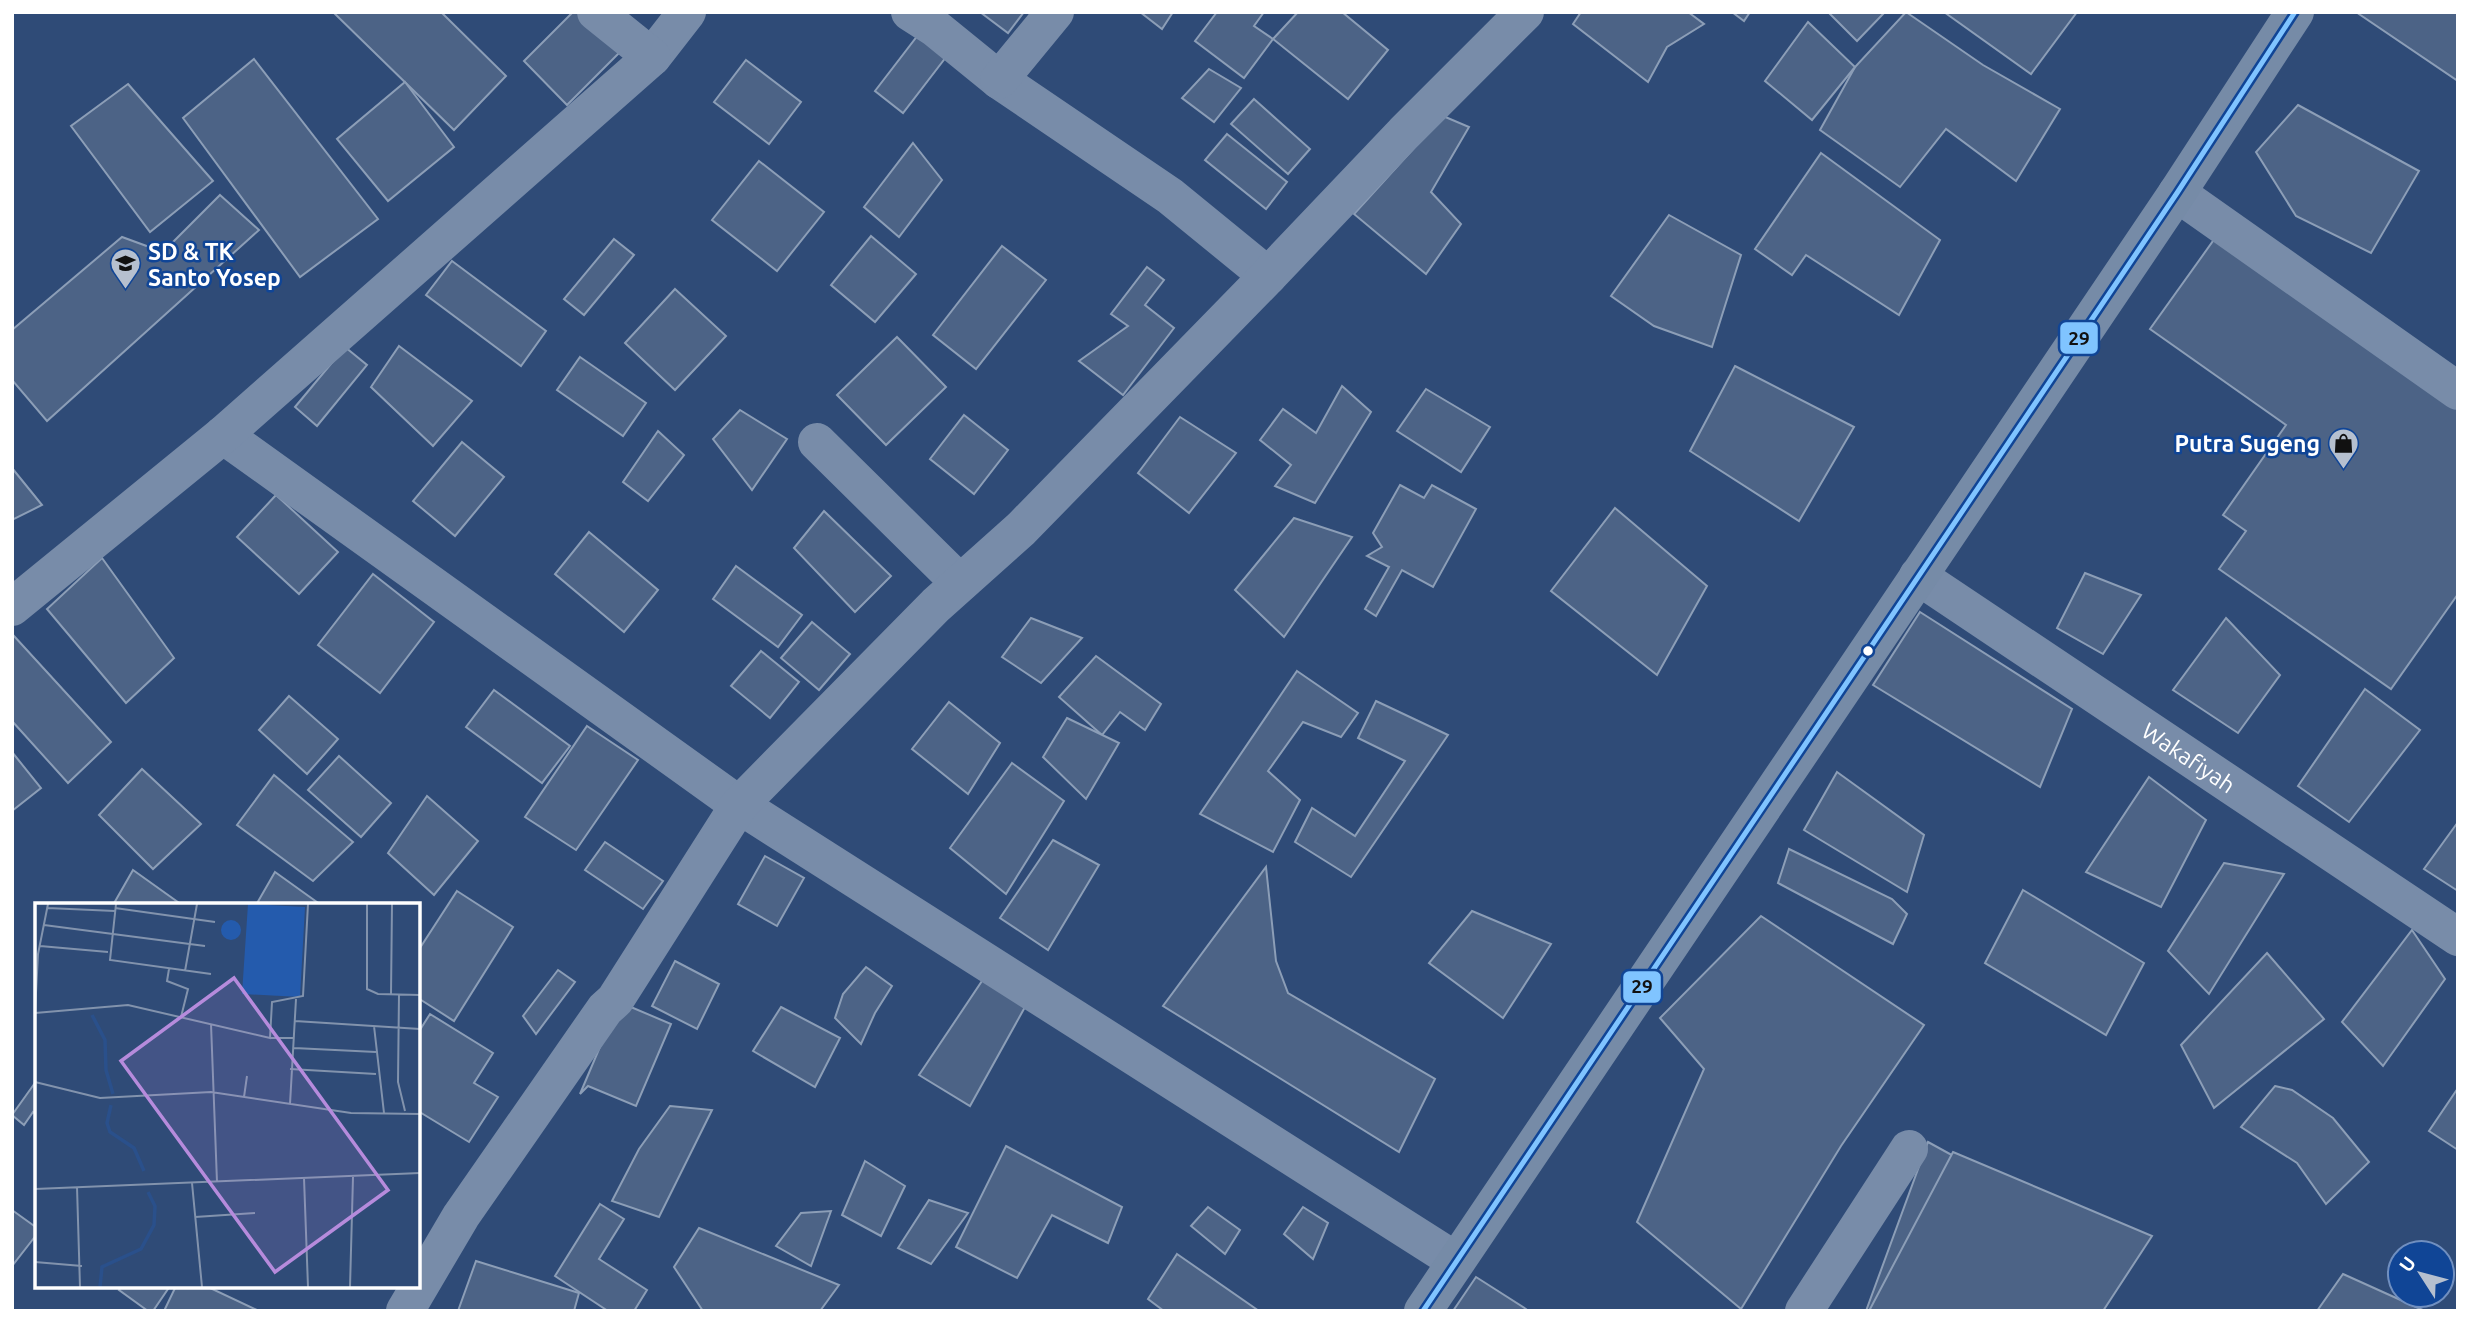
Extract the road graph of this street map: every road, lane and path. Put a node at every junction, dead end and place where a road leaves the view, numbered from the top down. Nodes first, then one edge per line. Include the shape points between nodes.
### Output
1 (596, 12) edge
2 (687, 12) edge
3 (910, 12) edge
4 (1055, 12) edge
5 (1525, 12) edge
6 (2295, 12) edge
7 (652, 57) junction
8 (999, 80) junction
9 (2177, 193) junction
10 (1268, 276) junction
11 (2458, 391) edge
12 (223, 435) junction
13 (817, 442) dead end
14 (1918, 576) junction
15 (960, 583) junction
16 (12, 607) edge
17 (739, 805) junction
18 (2458, 937) edge
19 (1909, 1149) dead end
20 (1456, 1261) junction
21 (420, 1286) edge
22 (419, 1288) edge
23 (405, 1311) edge
24 (1423, 1311) edge
25 (1804, 1311) edge

1 - 7 street
2 - 7 street
3 - 8 street
4 - 8 street
5 - 10 street
6 - 9 main road
7 - 12 street
8 - 10 street via 1170,195
9 - 11 street
9 - 14 main road
10 - 15 street via 1021,529
12 - 16 street
12 - 17 street
13 - 15 street
14 - 18 street, Wakafiyah
14 - 20 main road
15 - 17 street
17 - 20 street
17 - 21 street via 615,999 461,1216
19 - 25 street
20 - 24 main road
22 - 23 street

